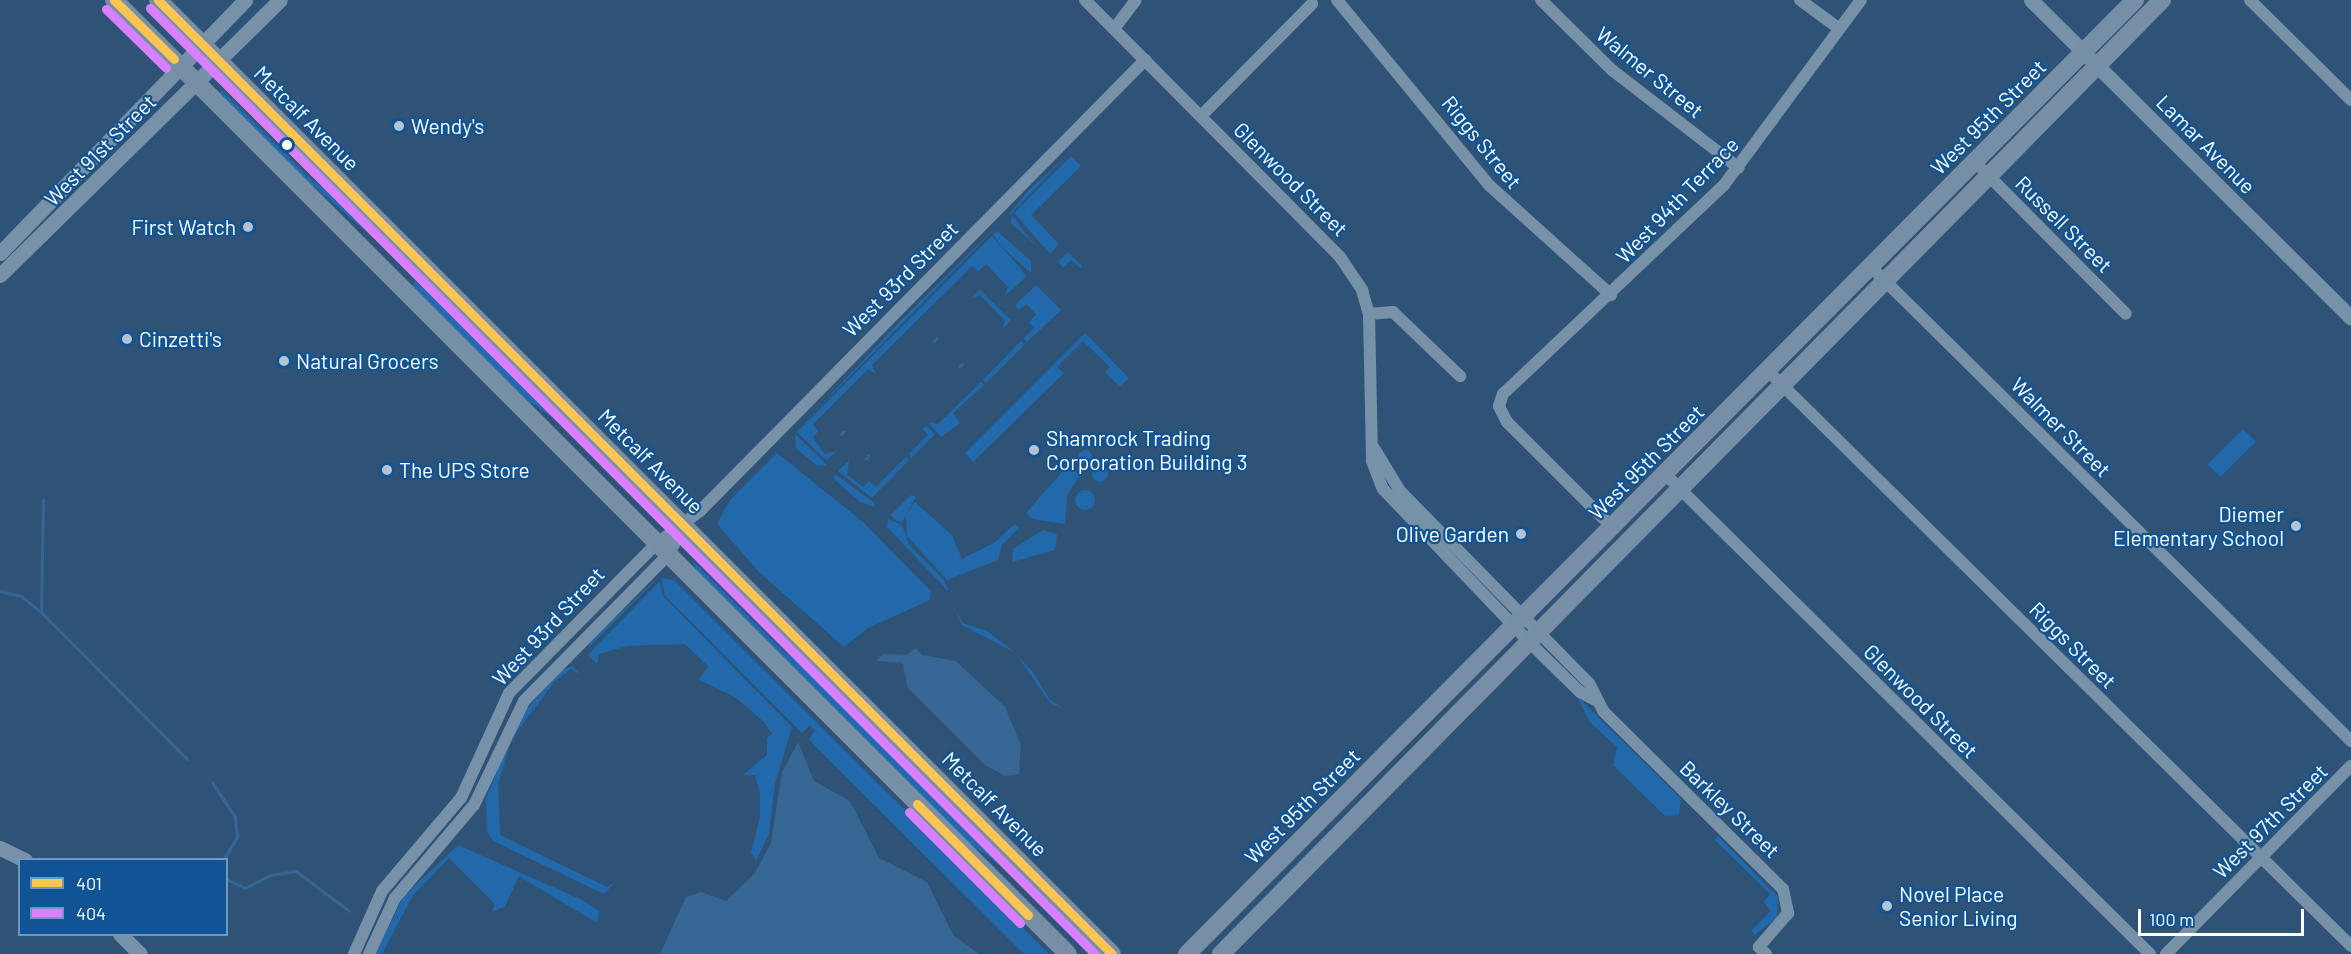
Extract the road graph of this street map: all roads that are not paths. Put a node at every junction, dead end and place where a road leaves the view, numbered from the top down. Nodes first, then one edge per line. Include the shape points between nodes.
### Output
1 (114, 0) edge
2 (158, 0) edge
3 (244, 0) edge
4 (280, 0) edge
5 (1085, 0) edge
6 (1136, 0) edge
7 (1337, 0) edge
8 (1541, 0) edge
9 (1800, 0) edge
10 (1861, 0) edge
11 (2031, 0) edge
12 (2135, 0) edge
13 (2162, 0) edge
14 (2250, 0) edge
15 (1311, 4) dead end
16 (1837, 27) junction
17 (1114, 28) junction
18 (201, 44) junction
19 (2083, 52) junction
20 (218, 60) junction
21 (1145, 60) junction
22 (179, 65) junction
23 (2098, 66) junction
24 (197, 82) junction
25 (2351, 100) edge
26 (1201, 116) junction
27 (1975, 162) junction
28 (1739, 168) junction
29 (1989, 176) junction
30 (401, 243) junction
31 (0, 253) edge
32 (1871, 267) junction
33 (383, 270) junction
34 (0, 275) edge
35 (1885, 281) junction
36 (1611, 295) junction
37 (1369, 314) junction
38 (2126, 314) dead end
39 (2351, 318) edge
40 (1768, 371) junction
41 (1460, 376) dead end
42 (1782, 385) junction
43 (1665, 475) junction
44 (1679, 488) junction
45 (684, 526) junction
46 (1613, 528) junction
47 (662, 550) junction
48 (1518, 621) junction
49 (1533, 637) junction
50 (2351, 741) edge
51 (2351, 766) edge
52 (1359, 782) junction
53 (0, 848) edge
54 (2260, 857) junction
55 (21, 858) edge
56 (1308, 867) junction
57 (379, 897) junction
58 (392, 904) junction
59 (122, 936) edge
60 (2351, 946) edge
61 (139, 954) edge
62 (354, 954) edge
63 (369, 954) edge
64 (1068, 954) edge
65 (1112, 954) edge
66 (1187, 954) edge
67 (1221, 954) edge
68 (1766, 954) edge
69 (2150, 954) edge
70 (2166, 954) edge

1 - 22 main road
2 - 18 main road, Metcalf Avenue
3 - 18 street, West 91st Street
4 - 20 street, West 91st Street
5 - 17 street, Glenwood Street
6 - 17 street
7 - 36 street, Riggs Street via 1490,186
8 - 28 street, Walmer Street via 1612,70
9 - 16 street
10 - 16 street, West 94th Terrace
11 - 19 street, Lamar Avenue
12 - 19 main road, West 95th Street
13 - 23 main road, West 95th Street
14 - 25 street
15 - 26 street
16 - 28 street, West 94th Terrace
17 - 21 street, Glenwood Street
18 - 20 main road, Metcalf Avenue
18 - 22 street, West 91st Street
19 - 23 street, Lamar Avenue
19 - 27 main road, West 95th Street
20 - 24 street, West 91st Street
20 - 30 main road, Metcalf Avenue
21 - 26 street, Glenwood Street
21 - 45 street, West 93rd Street
22 - 24 main road
22 - 31 street, West 91st Street
23 - 29 main road, West 95th Street
23 - 39 street, Lamar Avenue
24 - 33 main road
24 - 34 street, West 91st Street
26 - 37 street, Glenwood Street via 1340,256 1362,290
27 - 29 street, Russell Street
27 - 32 main road, West 95th Street
28 - 36 street, West 94th Terrace
29 - 35 main road, West 95th Street
29 - 38 street, Russell Street
30 - 33 main road
30 - 45 main road, Metcalf Avenue
32 - 35 street, Walmer Street
32 - 40 main road, West 95th Street
33 - 47 main road
35 - 42 main road, West 95th Street
35 - 50 street, Walmer Street
36 - 46 street, West 94th Terrace via 1503,394 1499,406 1507,422
37 - 41 street via 1393,312
37 - 48 street, Barkley Street via 1374,448 1400,491
40 - 42 street, Riggs Street
40 - 43 main road, West 95th Street
42 - 44 main road, West 95th Street
42 - 54 street, Riggs Street
43 - 44 street, Glenwood Street
43 - 46 main road, West 95th Street
44 - 49 main road, West 95th Street
44 - 69 street, Glenwood Street
45 - 47 street, West 93rd Street
45 - 65 main road, Metcalf Avenue
46 - 48 main road, West 95th Street
47 - 57 street, West 93rd Street via 509,693 460,798
47 - 58 street, West 93rd Street via 524,701 458,830
47 - 64 main road
48 - 49 street, Barkley Street
48 - 52 main road, West 95th Street
49 - 56 main road, West 95th Street
49 - 68 street, Barkley Street via 1580,692 1595,700 1783,889 1788,913 1759,947
51 - 54 street, West 97th Street
52 - 56 main road via 1363,790 1318,840
52 - 66 main road, West 95th Street
53 - 55 street
54 - 60 street, Riggs Street
54 - 70 street, West 97th Street
56 - 67 main road, West 95th Street
57 - 58 street
57 - 62 street, West 93rd Street
58 - 63 street, West 93rd Street
59 - 61 street

